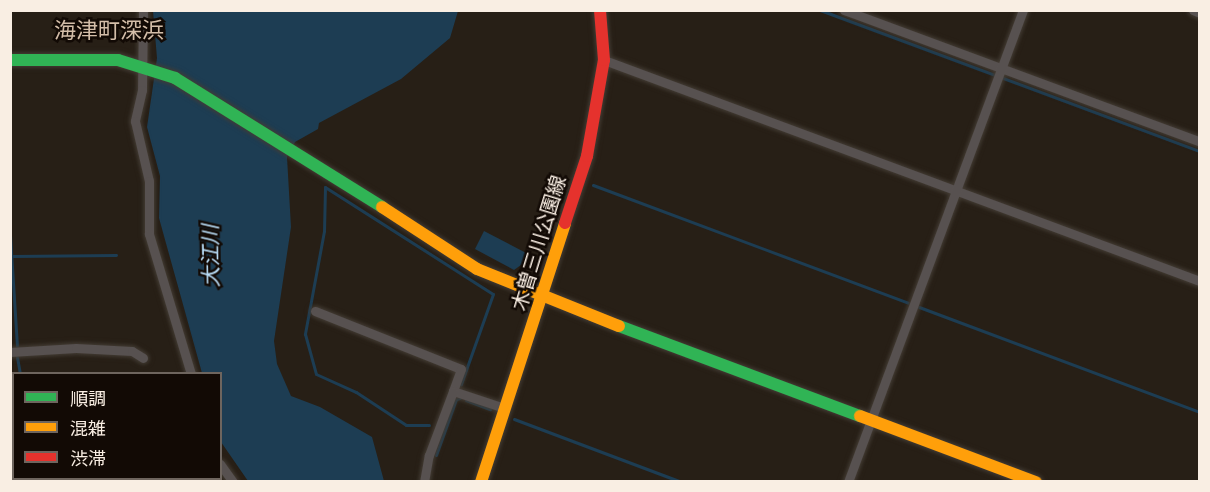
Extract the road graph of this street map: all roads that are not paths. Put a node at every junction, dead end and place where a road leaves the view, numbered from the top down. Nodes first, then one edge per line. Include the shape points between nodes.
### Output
1 (143, 10) edge
2 (600, 10) edge
3 (844, 10) edge
4 (1193, 10) edge
5 (1023, 11) edge
6 (1200, 13) edge
7 (10, 60) edge
8 (604, 60) junction
9 (147, 67) junction
10 (1001, 70) junction
11 (1200, 142) edge
12 (957, 190) junction
13 (1200, 281) edge
14 (543, 298) junction
15 (315, 311) dead end
16 (10, 352) edge
17 (143, 358) dead end
18 (189, 372) edge
19 (453, 391) junction
20 (504, 408) junction
21 (871, 420) junction
22 (222, 467) edge
23 (233, 482) edge
24 (424, 482) edge
25 (481, 482) edge
26 (848, 482) edge
27 (1036, 482) edge

1 - 9 street
2 - 8 street, 木曽三川公園線
3 - 10 street
4 - 6 street
5 - 10 street
7 - 9 street via 100,59
8 - 12 street
8 - 14 street, 木曽三川公園線 via 587,156
9 - 14 street via 205,95 477,269
9 - 18 street via 135,121 149,181 149,234
10 - 11 street
10 - 12 street
12 - 13 street
12 - 21 street
14 - 20 street, 木曽三川公園線
14 - 21 street
15 - 19 street via 461,369
16 - 17 street via 132,351
19 - 20 street
19 - 24 street via 429,455
20 - 25 street, 木曽三川公園線
21 - 26 street
21 - 27 street
22 - 23 street

